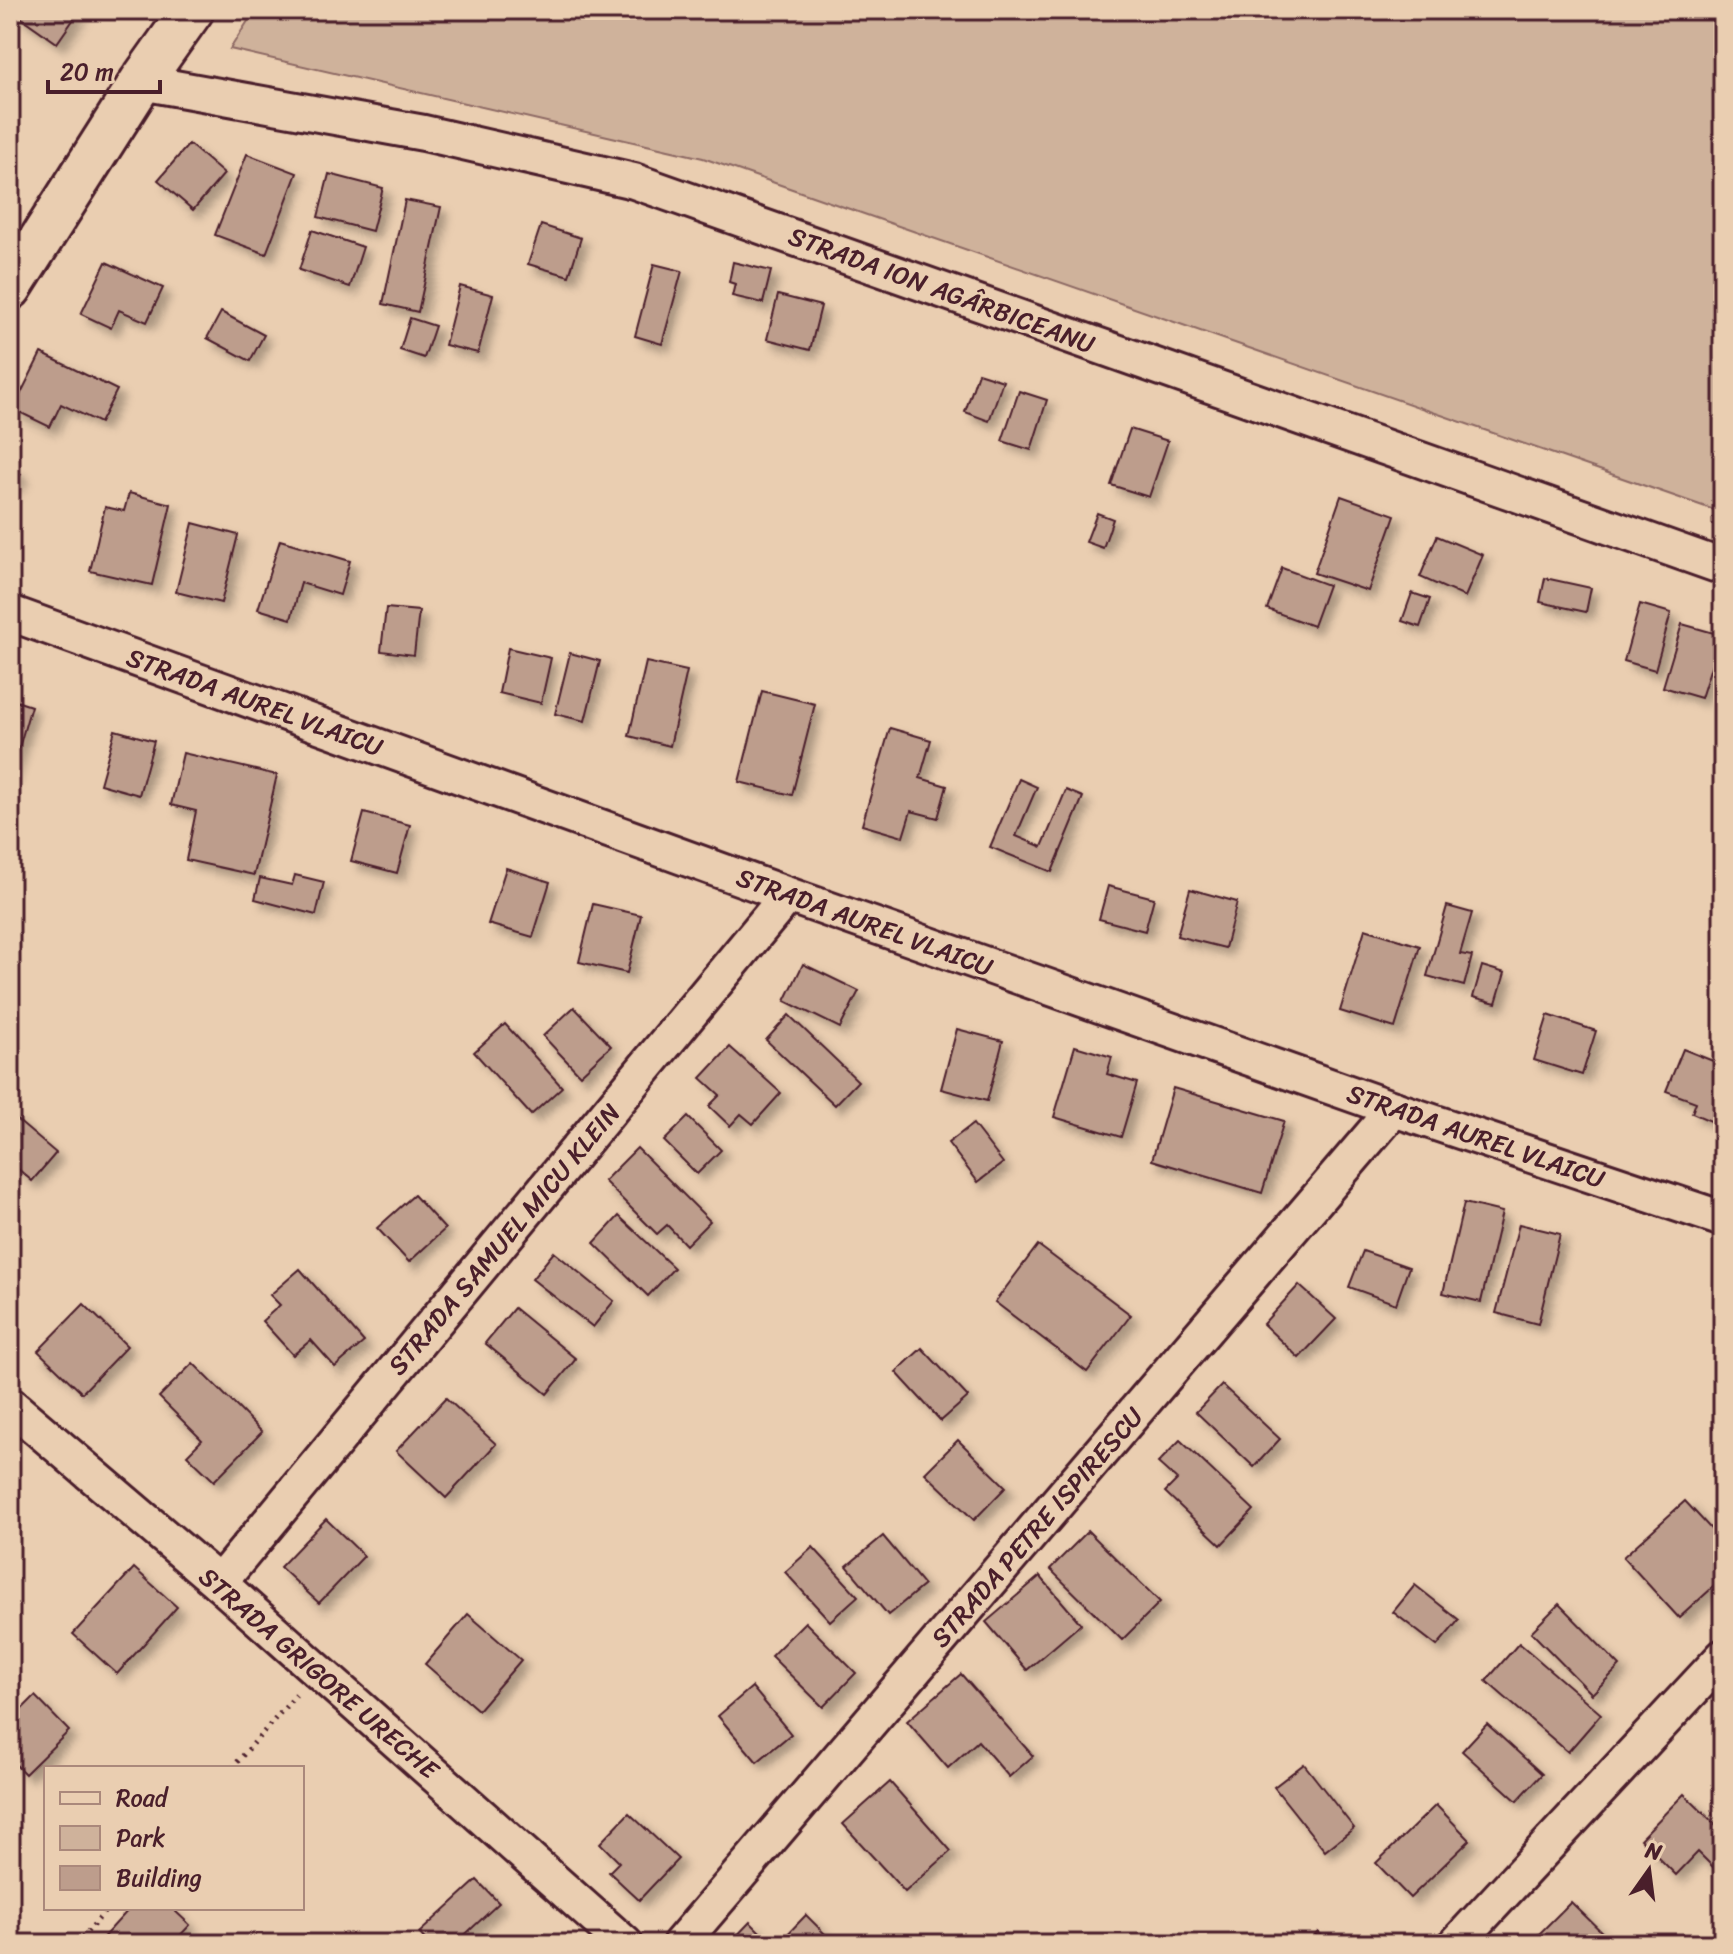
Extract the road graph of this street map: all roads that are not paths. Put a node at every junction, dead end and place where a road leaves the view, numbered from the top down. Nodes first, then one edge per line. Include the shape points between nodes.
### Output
1 (192, 10) edge
2 (141, 82) junction
3 (10, 288) edge
4 (1723, 567) edge
5 (10, 613) edge
6 (788, 895) junction
7 (1394, 1109) junction
8 (1723, 1219) edge
9 (10, 1405) edge
10 (219, 1583) junction
11 (1723, 1657) edge
12 (625, 1944) edge
13 (680, 1944) edge
14 (1456, 1944) edge

1 - 2 street
2 - 3 street
2 - 4 street, STRADA ION AGÂRBICEANU via 424,133 634,181
5 - 6 street, STRADA AUREL VLAICU
6 - 7 street, STRADA AUREL VLAICU
6 - 10 street, STRADA SAMUEL MICU KLEIN
7 - 8 street, STRADA AUREL VLAICU
7 - 13 street, STRADA PETRE ISPIRESCU
9 - 10 street, STRADA GRIGORE URECHE
10 - 12 street, STRADA GRIGORE URECHE
11 - 14 street

